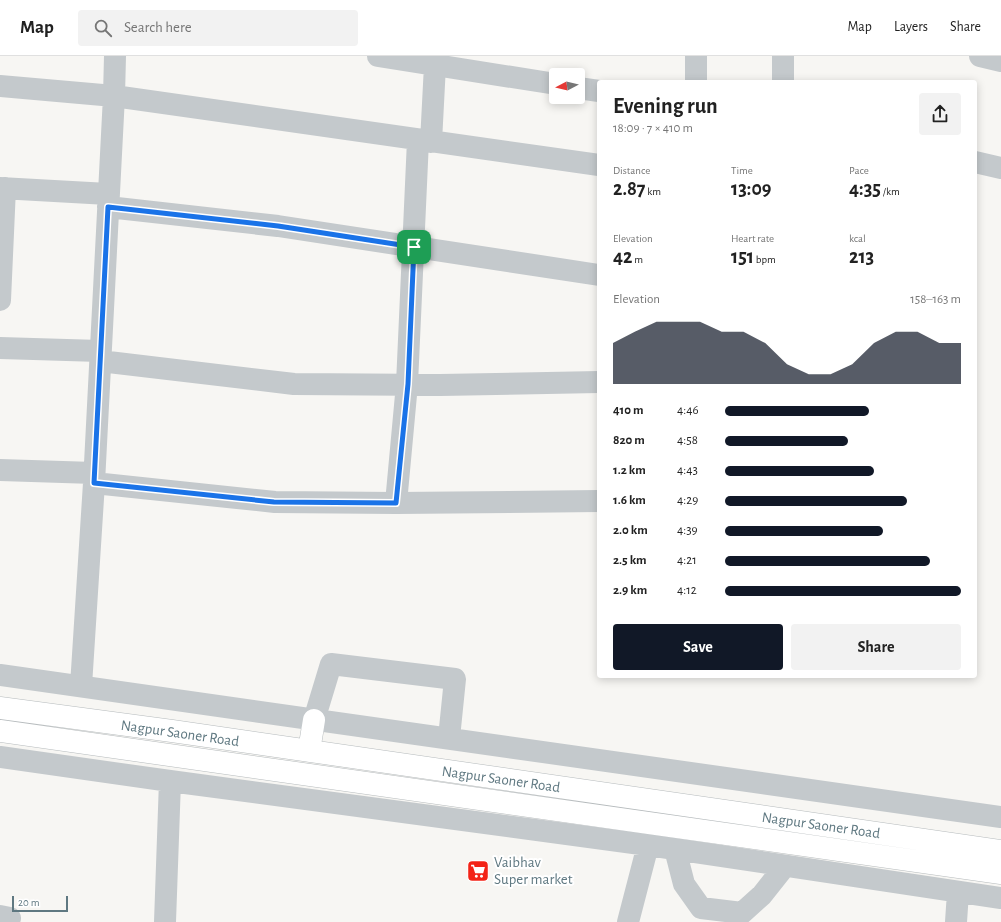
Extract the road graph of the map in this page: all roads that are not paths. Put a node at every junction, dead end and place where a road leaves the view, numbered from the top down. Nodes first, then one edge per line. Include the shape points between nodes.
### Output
1 (116, 56) edge
2 (378, 56) edge
3 (696, 56) edge
4 (783, 56) edge
5 (980, 56) edge
6 (1001, 61) edge
7 (435, 65) junction
8 (696, 80) edge
9 (783, 80) edge
10 (549, 83) edge
11 (0, 86) edge
12 (585, 89) edge
13 (597, 91) edge
14 (114, 96) junction
15 (425, 141) junction
16 (977, 162) edge
17 (597, 165) edge
18 (1001, 168) edge
19 (3, 188) edge
20 (108, 200) junction
21 (414, 247) junction
22 (597, 275) edge
23 (0, 300) edge
24 (0, 348) edge
25 (100, 356) junction
26 (597, 382) edge
27 (408, 384) junction
28 (0, 470) edge
29 (94, 478) junction
30 (597, 502) edge
31 (396, 503) junction
32 (0, 675) edge
33 (81, 686) junction
34 (0, 708) edge
35 (314, 720) junction
36 (0, 731) edge
37 (449, 738) junction
38 (308, 751) junction
39 (0, 757) edge
40 (170, 781) junction
41 (1001, 817) edge
42 (648, 845) junction
43 (675, 849) junction
44 (1001, 851) edge
45 (785, 866) junction
46 (1001, 872) edge
47 (958, 892) junction
48 (1001, 898) edge
49 (164, 922) edge
50 (628, 922) edge
51 (956, 922) edge

1 - 14 street
2 - 7 street
3 - 8 street
4 - 9 street
5 - 6 street
7 - 10 street
7 - 15 street
11 - 14 street
12 - 13 street
14 - 15 street
14 - 20 street
15 - 17 street
15 - 21 street
16 - 18 street
19 - 20 street
19 - 23 street
20 - 21 street
20 - 25 street
21 - 22 street
21 - 27 street
24 - 25 street
25 - 27 street via 294,384
25 - 29 street
26 - 27 street
27 - 31 street
28 - 29 street
29 - 31 street via 274,502
29 - 33 street
30 - 31 street
32 - 33 street
33 - 35 street
34 - 38 highway, Nagpur Saoner Road
35 - 37 street
35 - 37 street via 331,664 455,679
35 - 38 highway
36 - 46 highway, Nagpur Saoner Road
37 - 41 street
38 - 44 highway, Nagpur Saoner Road
39 - 40 street
40 - 42 street
40 - 49 street
42 - 43 street
42 - 50 street
43 - 45 street
43 - 45 street via 684,884 702,908 742,913 762,895
45 - 47 street
47 - 48 street
47 - 51 street

